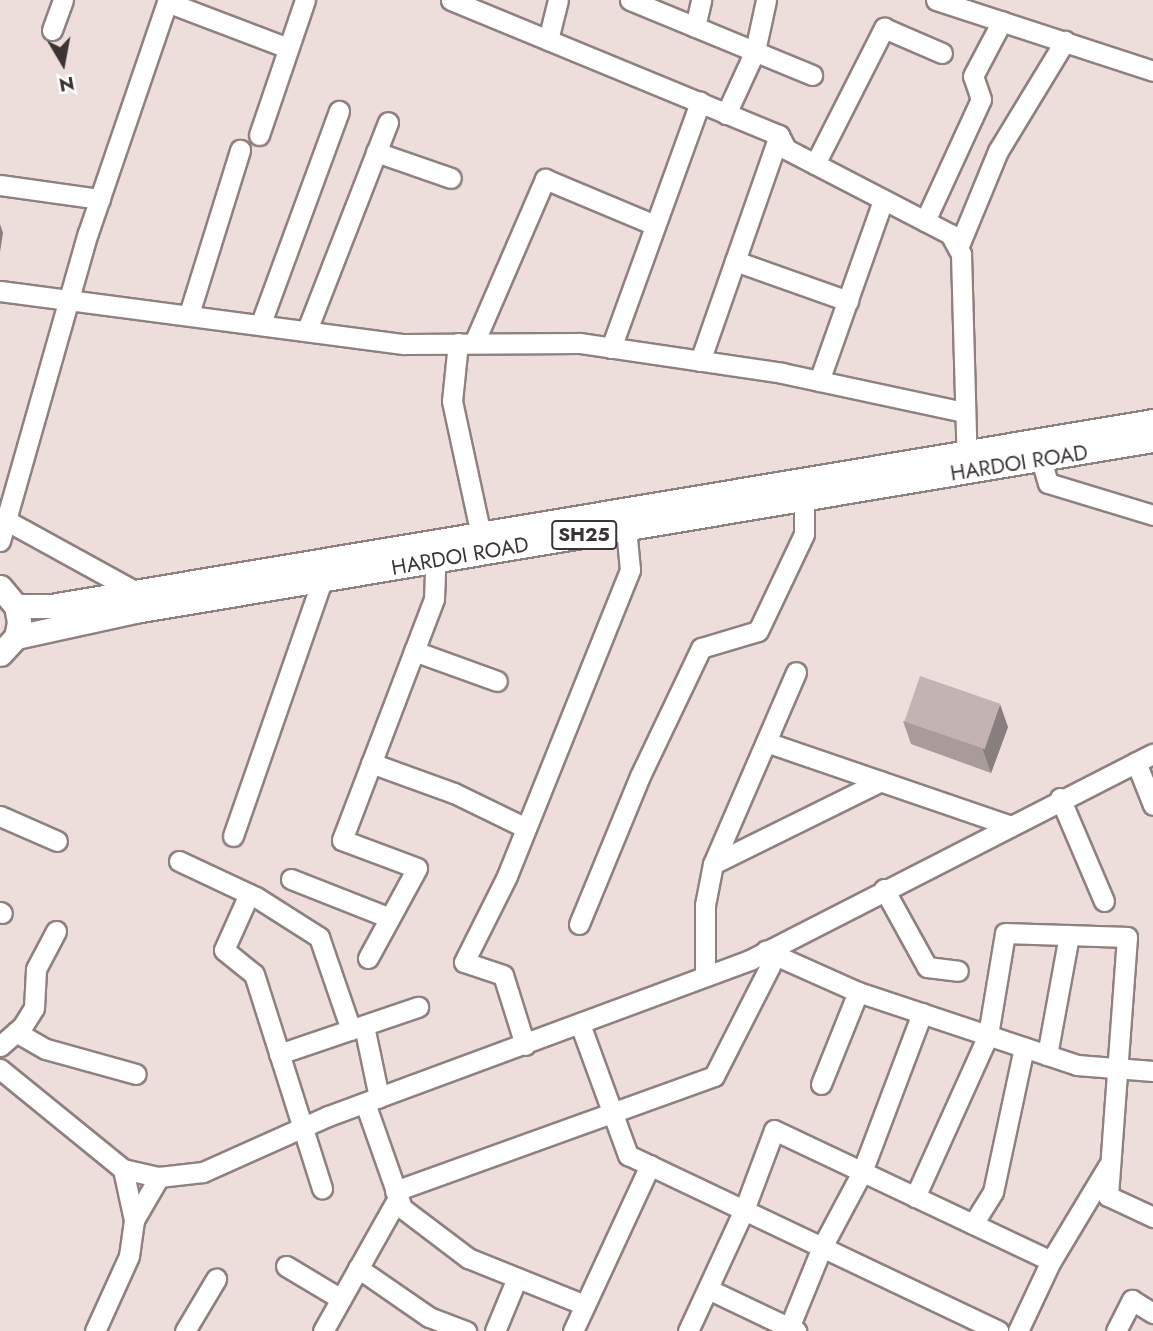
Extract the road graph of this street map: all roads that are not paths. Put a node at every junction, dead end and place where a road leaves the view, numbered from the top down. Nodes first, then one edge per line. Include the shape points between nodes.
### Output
1 (64, 0) edge
2 (305, 0) edge
3 (451, 0) edge
4 (558, 0) edge
5 (630, 0) edge
6 (701, 0) edge
7 (766, 0) edge
8 (936, 0) edge
9 (168, 1) edge
10 (966, 5) edge
11 (1002, 21) junction
12 (695, 27) junction
13 (52, 30) dead end
14 (548, 40) junction
15 (1065, 41) junction
16 (288, 48) junction
17 (755, 51) junction
18 (942, 53) dead end
19 (1153, 71) edge
20 (812, 75) dead end
21 (700, 102) junction
22 (339, 111) dead end
23 (726, 114) junction
24 (388, 122) dead end
25 (259, 135) dead end
26 (779, 135) junction
27 (240, 149) dead end
28 (376, 152) junction
29 (815, 164) junction
30 (451, 178) dead end
31 (0, 185) edge
32 (100, 199) junction
33 (883, 200) junction
34 (925, 221) junction
35 (655, 225) junction
36 (958, 248) junction
37 (735, 261) junction
38 (0, 290) edge
39 (68, 298) junction
40 (848, 300) junction
41 (188, 314) junction
42 (261, 323) junction
43 (307, 330) junction
44 (466, 343) junction
45 (611, 348) junction
46 (700, 361) junction
47 (819, 381) junction
48 (964, 412) junction
49 (1153, 421) edge
50 (1153, 440) edge
51 (1041, 459) junction
52 (966, 462) junction
53 (804, 498) junction
54 (1153, 515) edge
55 (3, 518) edge
56 (626, 528) junction
57 (481, 535) junction
58 (0, 541) edge
59 (437, 551) junction
60 (322, 580) junction
61 (0, 587) edge
62 (143, 601) junction
63 (16, 606) junction
64 (16, 637) junction
65 (414, 651) junction
66 (0, 654) edge
67 (796, 672) dead end
68 (497, 681) dead end
69 (766, 742) junction
70 (1144, 758) edge
71 (371, 762) junction
72 (881, 781) junction
73 (1060, 798) junction
74 (1153, 805) edge
75 (0, 816) edge
76 (1008, 825) junction
77 (526, 828) junction
78 (233, 836) dead end
79 (57, 841) dead end
80 (179, 861) dead end
81 (713, 864) junction
82 (291, 879) dead end
83 (884, 889) junction
84 (249, 894) junction
85 (1104, 901) dead end
86 (390, 918) junction
87 (579, 924) dead end
88 (56, 931) dead end
89 (1069, 935) junction
90 (766, 951) junction
91 (368, 958) dead end
92 (958, 971) dead end
93 (705, 976) junction
94 (858, 992) junction
95 (418, 1007) dead end
96 (922, 1013) junction
97 (580, 1024) junction
98 (357, 1028) junction
99 (16, 1032) junction
100 (989, 1035) junction
101 (525, 1045) junction
102 (0, 1046) edge
103 (1024, 1047) junction
104 (279, 1054) junction
105 (1047, 1055) junction
106 (1114, 1068) junction
107 (0, 1069) edge
108 (1153, 1070) edge
109 (136, 1074) dead end
110 (821, 1084) dead end
111 (372, 1100) junction
112 (613, 1113) junction
113 (302, 1127) junction
114 (1110, 1163) junction
115 (650, 1165) junction
116 (123, 1169) junction
117 (862, 1172) junction
118 (159, 1177) junction
119 (323, 1188) dead end
120 (397, 1194) junction
121 (915, 1197) junction
122 (744, 1210) junction
123 (1153, 1217) edge
124 (134, 1220) junction
125 (973, 1224) junction
126 (822, 1247) junction
127 (1051, 1261) junction
128 (286, 1266) dead end
129 (358, 1268) junction
130 (517, 1278) junction
131 (216, 1279) dead end
132 (708, 1289) junction
133 (341, 1300) junction
134 (585, 1305) junction
135 (1153, 1313) edge
136 (327, 1329) edge
137 (792, 1329) edge
138 (95, 1331) edge
139 (185, 1331) edge
140 (466, 1331) edge
141 (495, 1331) edge
142 (573, 1331) edge
143 (688, 1331) edge
144 (998, 1331) edge
145 (1018, 1331) edge
146 (1116, 1331) edge

1 - 13 street
2 - 16 street
3 - 14 street
4 - 14 street
5 - 12 street
6 - 12 street
7 - 17 street
8 - 10 street
9 - 16 street
9 - 32 street
10 - 11 street
11 - 15 street
11 - 34 street via 973,76 981,99
12 - 17 street
14 - 21 street
15 - 19 street
15 - 36 street via 998,151
16 - 25 street
17 - 20 street
17 - 23 street
18 - 29 street via 884,28
21 - 23 street
21 - 35 street
22 - 42 street
23 - 26 street
24 - 28 street
26 - 29 street via 786,149
26 - 37 street
27 - 41 street
28 - 30 street
28 - 43 street
29 - 33 street
31 - 32 street
32 - 39 street
33 - 34 street
33 - 40 street
34 - 36 street via 950,234
35 - 44 street via 545,179
35 - 45 street
36 - 48 street
37 - 40 street
37 - 46 street
38 - 39 street
39 - 41 street
39 - 55 street
40 - 47 street
41 - 42 street
42 - 43 street
43 - 44 street via 404,344
44 - 45 street
44 - 57 street via 452,401
45 - 46 street
46 - 47 street
47 - 48 street
48 - 52 street
49 - 52 main road, HARDOI ROAD / SH25
50 - 51 main road, HARDOI ROAD / SH25
51 - 52 main road, HARDOI ROAD / SH25
51 - 54 street via 1048,483
52 - 53 main road, HARDOI ROAD / SH25
52 - 57 main road, HARDOI ROAD / SH25
53 - 56 main road, HARDOI ROAD / SH25
53 - 87 street via 804,534 758,631 701,648 640,776
55 - 58 street
55 - 62 street
56 - 59 main road, HARDOI ROAD / SH25
56 - 77 street via 630,570
57 - 59 main road, HARDOI ROAD / SH25
59 - 60 main road, HARDOI ROAD / SH25
59 - 62 main road, HARDOI ROAD / SH25
59 - 65 street via 434,599
60 - 62 main road, HARDOI ROAD / SH25
60 - 78 street
61 - 63 main road
62 - 63 main road, HARDOI ROAD / SH25
62 - 64 main road, HARDOI ROAD / SH25
63 - 64 main road
64 - 66 main road
65 - 68 street
65 - 71 street
67 - 69 street
69 - 72 street
69 - 81 street
70 - 73 street
70 - 74 street
71 - 77 street via 454,793
71 - 86 street via 342,840 418,868
72 - 76 street
72 - 81 street
73 - 76 street
73 - 85 street
75 - 79 street
76 - 83 street
77 - 101 street via 464,962 503,975
80 - 84 street
81 - 93 street via 705,905
82 - 86 street
83 - 90 street
83 - 92 street via 927,967
84 - 98 street via 319,937
84 - 104 street via 224,950 254,974
86 - 91 street
88 - 99 street via 36,969 34,1007
89 - 100 street via 1004,933
89 - 105 street
89 - 106 street via 1127,937
90 - 93 street
90 - 94 street
90 - 112 street via 770,966 714,1076
93 - 97 street
94 - 96 street
94 - 110 street
95 - 98 street
96 - 100 street
96 - 117 street
97 - 101 street
97 - 112 street
98 - 104 street
98 - 111 street
99 - 102 street
99 - 109 street via 46,1049
100 - 103 street
100 - 121 street
101 - 111 street
103 - 105 street
103 - 125 street via 993,1192
104 - 113 street
105 - 106 street via 1077,1065
106 - 108 street
106 - 114 street
107 - 116 street
111 - 113 street
111 - 120 street
112 - 115 street via 628,1155
112 - 120 street
113 - 118 street via 203,1172
113 - 119 street
114 - 123 street via 1108,1196
114 - 127 street
115 - 122 street
115 - 134 street
116 - 118 street
116 - 124 street
117 - 121 street
117 - 122 street via 774,1130
117 - 126 street
118 - 124 street
120 - 129 street
120 - 130 street via 402,1208 468,1258
121 - 125 street
122 - 126 street
122 - 132 street
124 - 138 street via 129,1256
125 - 127 street
126 - 137 street
126 - 144 street
127 - 145 street
128 - 133 street
129 - 133 street
129 - 140 street via 429,1317
130 - 134 street
130 - 141 street
131 - 139 street
132 - 137 street
132 - 143 street
133 - 136 street
134 - 142 street
135 - 146 street via 1132,1300

